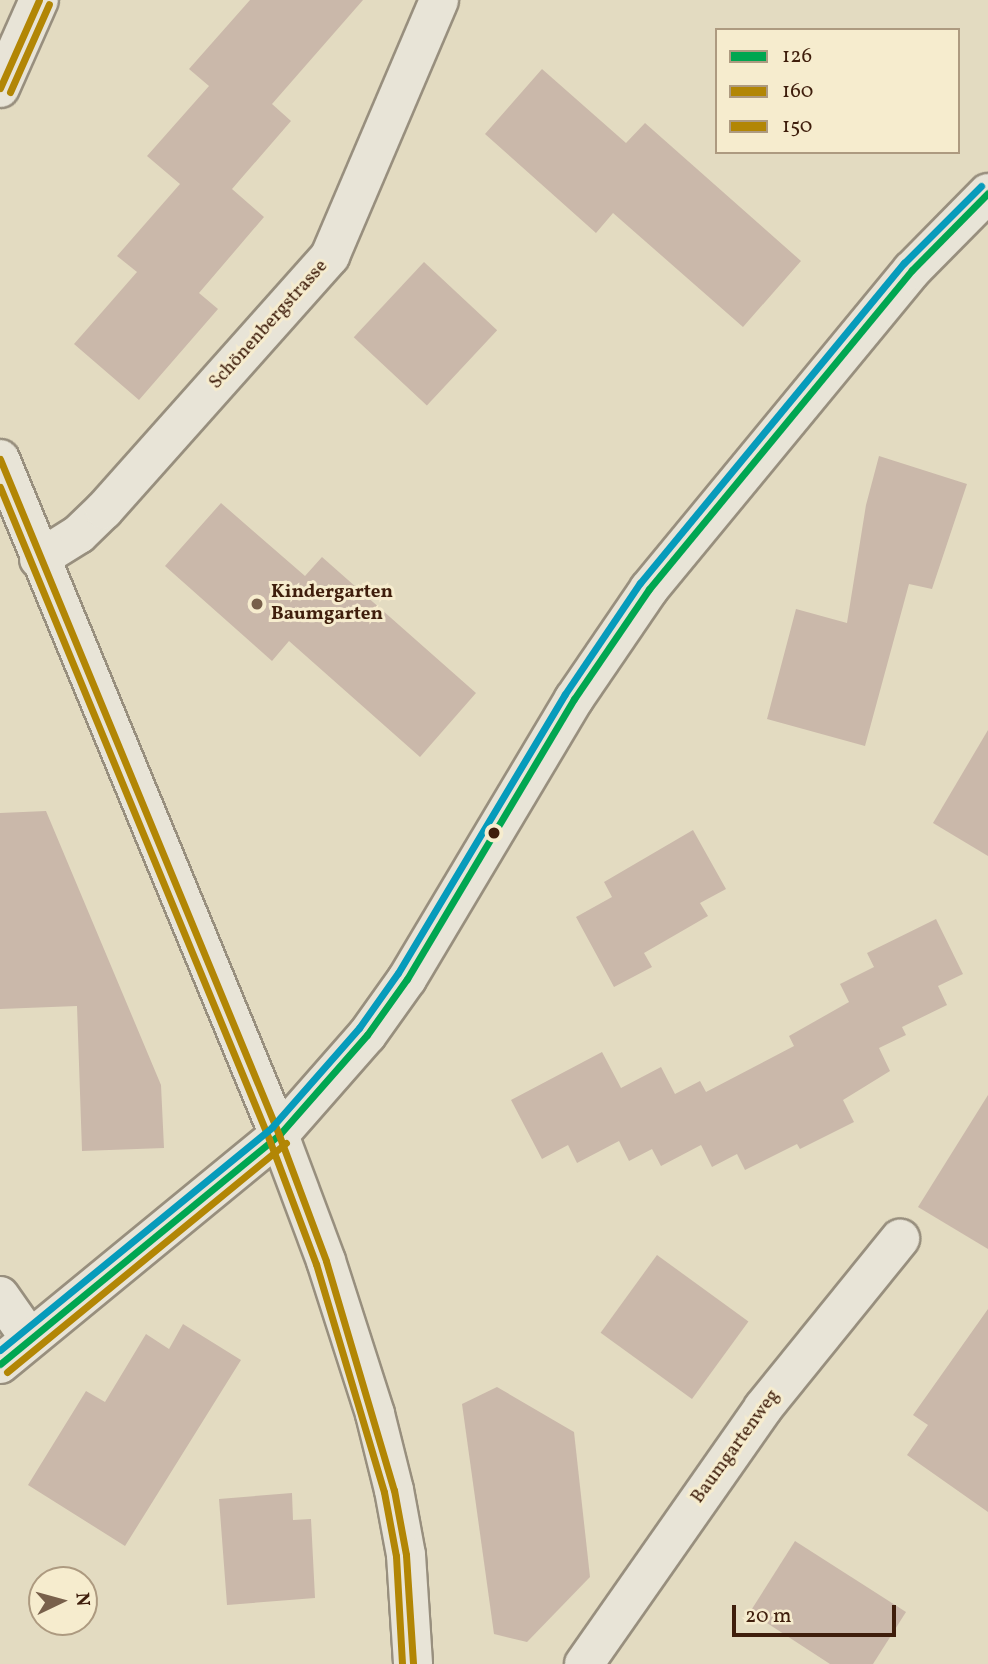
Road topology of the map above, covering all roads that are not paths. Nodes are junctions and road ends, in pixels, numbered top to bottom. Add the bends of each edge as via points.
1 (39, 0) edge
2 (439, 0) edge
3 (0, 88) edge
4 (988, 193) edge
5 (0, 459) edge
6 (39, 559) junction
7 (279, 1135) junction
8 (900, 1239) dead end
9 (0, 1296) edge
10 (30, 1339) junction
11 (0, 1364) edge
12 (413, 1664) edge
13 (584, 1664) edge

1 - 3 street
2 - 6 street, Schönenbergstrasse via 330,256 104,510
4 - 7 street via 912,270 649,589 574,699 407,979 367,1035
5 - 6 street
6 - 7 street
7 - 10 street
7 - 12 street via 375,1414 406,1555
8 - 13 street, Baumgartenweg via 763,1408
9 - 10 street
10 - 11 street

